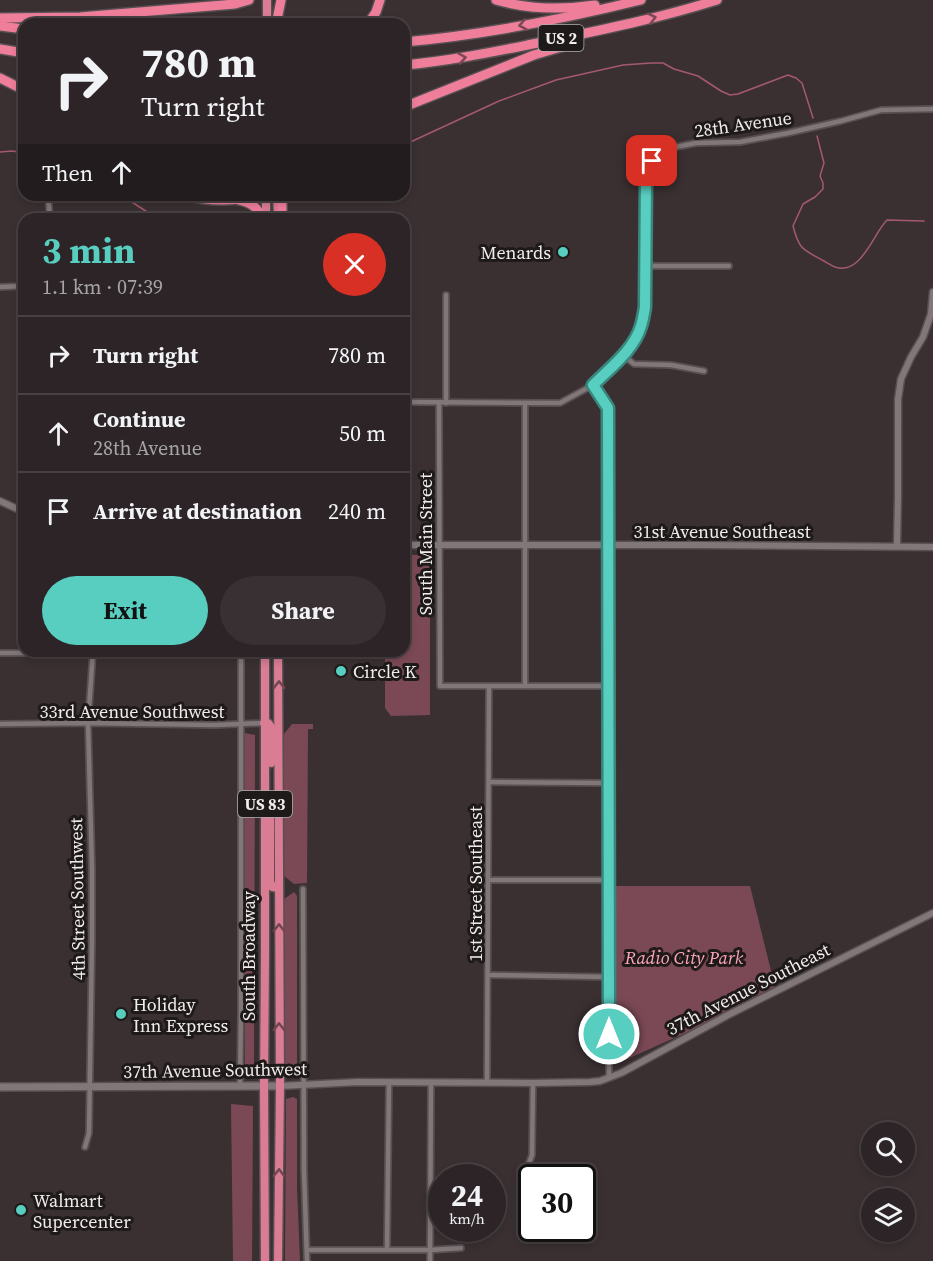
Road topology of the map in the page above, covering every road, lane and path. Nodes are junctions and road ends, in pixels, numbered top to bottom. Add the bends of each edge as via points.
1 (249, 0) edge
2 (267, 0) edge
3 (279, 0) edge
4 (380, 0) edge
5 (496, 0) edge
6 (636, 0) edge
7 (641, 0) edge
8 (717, 0) edge
9 (0, 18) edge
10 (267, 18) edge
11 (277, 18) edge
12 (372, 18) edge
13 (0, 26) edge
14 (18, 28) edge
15 (587, 33) junction
16 (410, 41) edge
17 (0, 49) edge
18 (18, 51) edge
19 (410, 64) edge
20 (0, 78) edge
21 (18, 87) edge
22 (410, 105) edge
23 (933, 109) edge
24 (242, 201) edge
25 (260, 213) edge
26 (645, 266) junction
27 (729, 266) dead end
28 (18, 286) edge
29 (0, 287) edge
30 (933, 292) edge
31 (446, 295) dead end
32 (623, 355) junction
33 (705, 371) dead end
34 (593, 385) junction
35 (410, 402) edge
36 (439, 403) junction
37 (446, 403) junction
38 (525, 403) junction
39 (0, 501) edge
40 (18, 509) edge
41 (410, 545) edge
42 (439, 546) junction
43 (525, 546) junction
44 (608, 546) junction
45 (897, 546) junction
46 (933, 547) edge
47 (0, 653) edge
48 (18, 653) edge
49 (93, 657) edge
50 (241, 657) edge
51 (265, 657) edge
52 (270, 657) edge
53 (278, 657) edge
54 (489, 686) junction
55 (525, 686) junction
56 (608, 686) junction
57 (279, 719) junction
58 (88, 723) junction
59 (264, 723) junction
60 (0, 724) edge
61 (241, 724) junction
62 (489, 782) junction
63 (608, 783) junction
64 (266, 784) junction
65 (279, 826) junction
66 (488, 880) junction
67 (609, 880) junction
68 (279, 888) junction
69 (303, 889) dead end
70 (933, 913) edge
71 (489, 975) junction
72 (609, 977) junction
73 (609, 1078) junction
74 (388, 1082) junction
75 (431, 1082) junction
76 (487, 1082) junction
77 (533, 1083) junction
78 (304, 1084) junction
79 (240, 1085) junction
80 (264, 1086) junction
81 (280, 1086) junction
82 (0, 1087) edge
83 (89, 1087) junction
84 (86, 1147) dead end
85 (529, 1164) edge
86 (461, 1248) dead end
87 (387, 1249) junction
88 (307, 1250) junction
89 (430, 1250) junction
90 (266, 1261) edge
91 (278, 1261) edge
92 (307, 1261) edge
93 (430, 1261) edge

1 - 9 highway via 80,16
2 - 10 highway
3 - 11 highway
4 - 12 highway
5 - 6 highway via 522,7 560,8
7 -> 16 highway, US 2 via 562,18
15 -> 8 highway, US 2
13 - 14 highway
19 -> 15 highway, US 2
15 - 22 highway via 561,47
17 - 18 highway
20 - 21 highway
23 - 26 street, 28th Avenue via 881,110 788,133 666,149 652,161 646,178
24 - 25 highway
26 - 27 street
26 - 32 street, 28th Avenue via 641,327
28 - 29 street
30 - 45 street via 931,314 902,379 898,399
31 - 37 street
32 - 33 street via 634,364
32 - 34 street, 28th Avenue
34 - 38 street, 28th Avenue via 560,403
34 - 44 street via 608,408
35 - 36 street, 28th Avenue
36 - 37 street, 28th Avenue
36 - 42 street, South Main Street
37 - 38 street, 28th Avenue
38 - 43 street
39 - 40 street
41 - 42 street, 31st Avenue Southeast
42 - 43 street, 31st Avenue Southeast
42 - 54 street, South Main Street via 440,686
43 - 44 street, 31st Avenue Southeast
43 - 55 street
44 - 45 street, 31st Avenue Southeast
44 - 56 street
45 - 46 street, 31st Avenue Southeast
47 - 48 street
49 - 58 street, 4th Street Southwest
50 - 61 street
51 - 59 highway, South Broadway / US 83
52 - 57 highway via 270,713
57 -> 53 highway, South Broadway / US 83
54 - 55 street
54 - 62 street, 1st Street Southeast
55 - 56 street
56 - 63 street
57 - 65 highway, South Broadway / US 83
58 - 60 street, 33rd Avenue Southwest
58 - 61 street, 33rd Avenue Southwest
58 - 83 street, 4th Street Southwest via 92,868
59 - 61 street, 33rd Avenue Southwest
59 - 64 highway, South Broadway / US 83
59 - 65 highway via 271,728 271,781
61 - 79 street
62 - 63 street
62 - 66 street, 1st Street Southeast
63 - 67 street
64 - 68 highway via 271,821 270,880 272,887
64 - 80 highway, South Broadway / US 83
65 - 68 highway, South Broadway / US 83
66 - 67 street
66 - 71 street, 1st Street Southeast
67 - 72 street
81 -> 68 highway, South Broadway / US 83
69 - 78 street
70 - 73 street, 37th Avenue Southeast
71 - 72 street
71 - 76 street, 1st Street Southeast
72 - 73 street
73 - 77 street, 37th Avenue Southeast
74 - 75 street, 37th Avenue Southwest
74 - 78 street, 37th Avenue Southwest
74 - 87 street
75 - 76 street, 37th Avenue Southeast
75 - 89 street
76 - 77 street, 37th Avenue Southeast
77 - 85 street
78 - 81 street, 37th Avenue Southwest
78 - 88 street
79 - 80 main road, 37th Avenue Southwest
79 - 83 main road, 37th Avenue Southwest
80 - 81 main road, 37th Avenue Southwest
80 - 90 highway, South Broadway / US 83
91 -> 81 highway, South Broadway / US 83
82 - 83 main road, 37th Avenue Southwest
83 - 84 street, 4th Street Southwest
86 - 89 street
87 - 88 street
87 - 89 street
88 - 92 street
89 - 93 street

